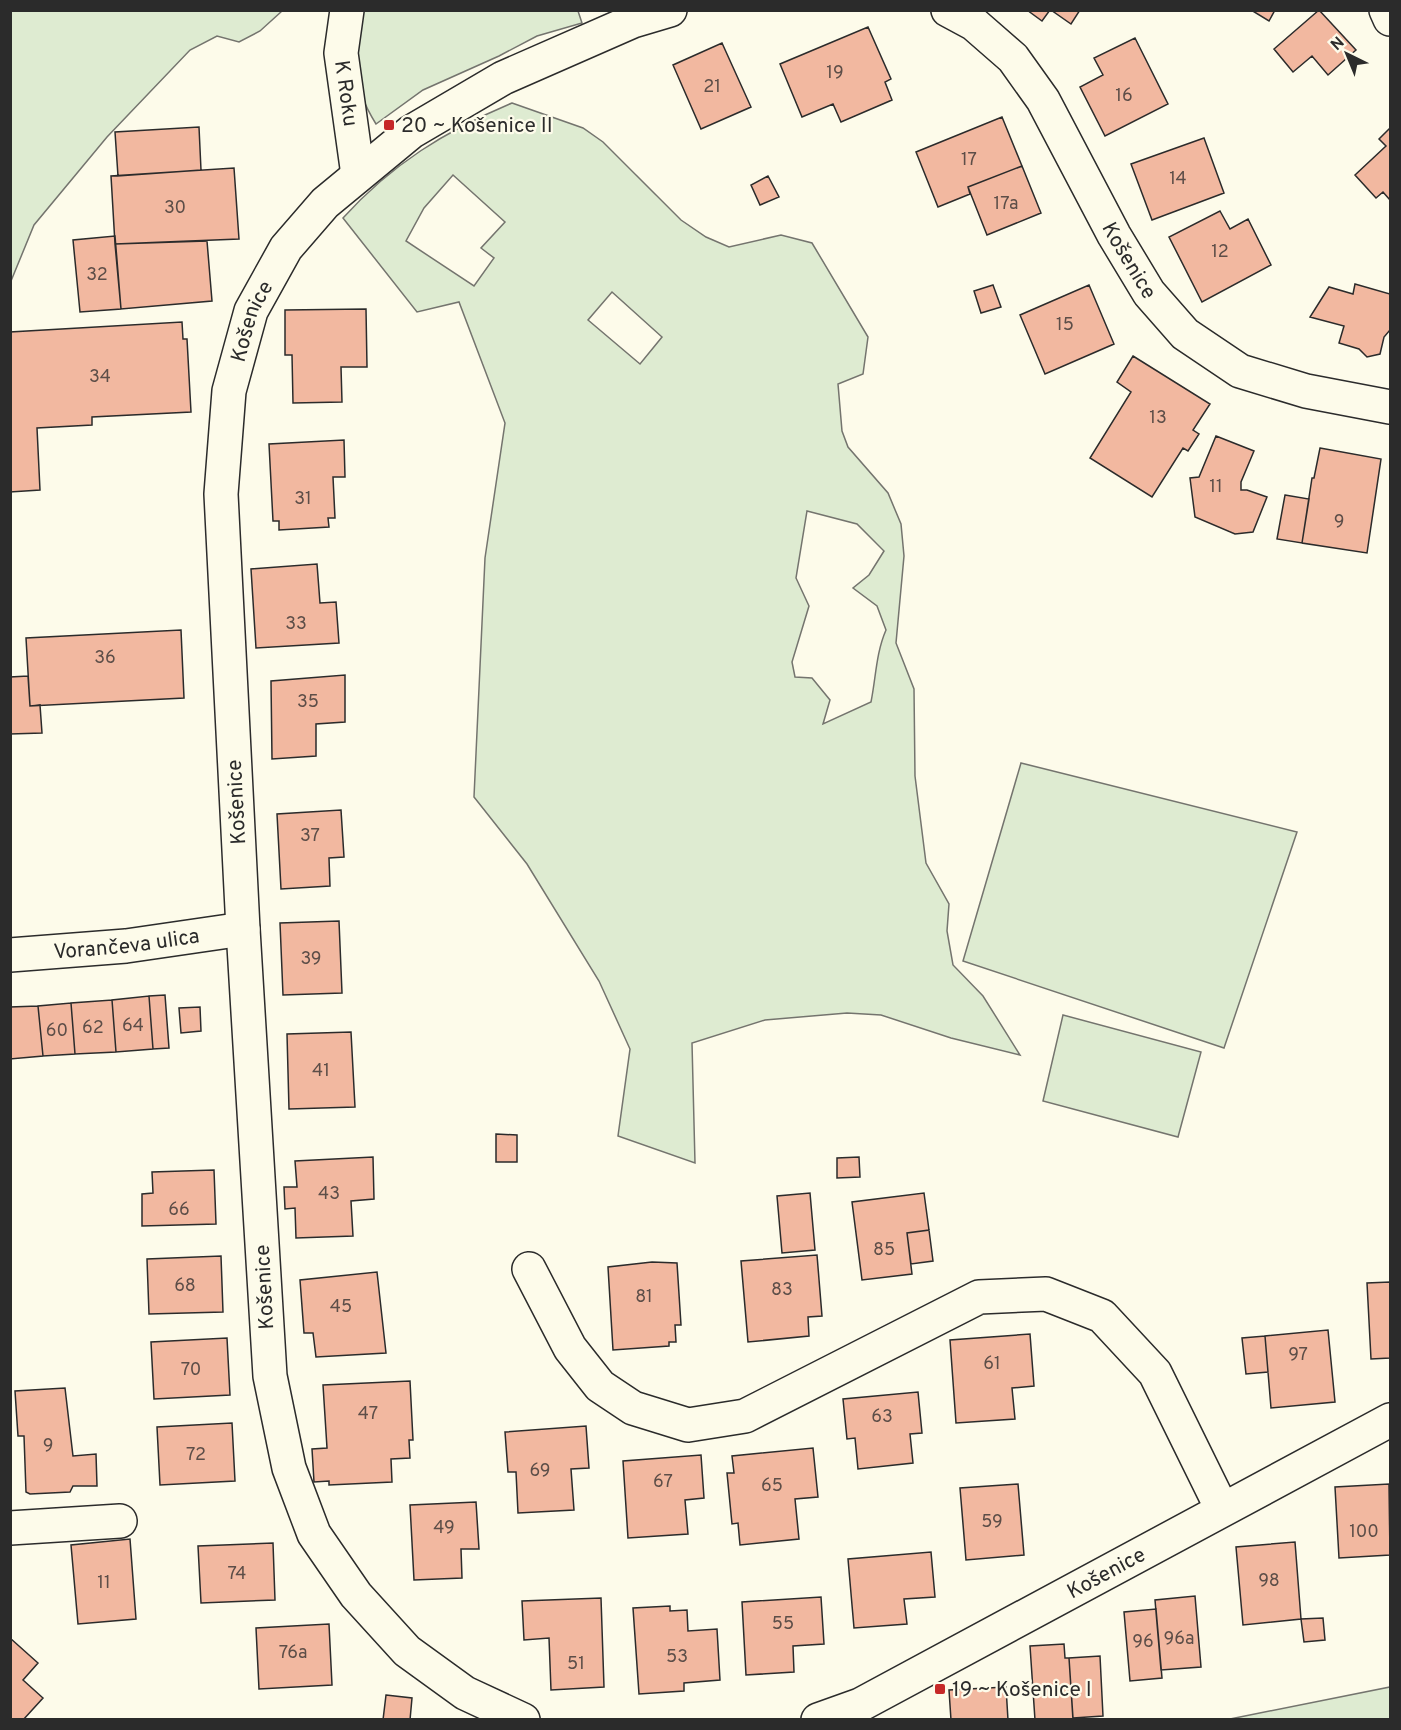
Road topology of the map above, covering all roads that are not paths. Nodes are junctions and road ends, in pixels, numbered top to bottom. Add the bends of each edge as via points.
1 (347, 10) edge
2 (670, 10) edge
3 (948, 10) edge
4 (1386, 10) edge
5 (1390, 19) edge
6 (358, 175) junction
7 (1390, 407) edge
8 (243, 929) junction
9 (10, 955) edge
10 (529, 1269) dead end
11 (1390, 1420) edge
12 (1222, 1509) junction
13 (120, 1521) dead end
14 (10, 1528) edge
15 (524, 1719) edge
16 (818, 1719) edge

1 - 6 street, K Roku via 341,53
2 - 6 street, Košenice via 633,21 503,78 411,132
3 - 7 street, Košenice via 974,24 1013,58 1043,100 1149,293 1185,334 1240,371 1306,391
4 - 5 street
6 - 8 street, Košenice via 325,202 286,248 251,311 229,391 221,494
8 - 9 street, Vorančeva ulica via 126,946
8 - 15 street, Košenice via 270,1376 289,1468 314,1534 370,1611 408,1651 465,1693
10 - 12 street via 570,1348 600,1386 633,1408 688,1425 745,1416 979,1297 1046,1294 1102,1316 1155,1373
11 - 12 street, Košenice
12 - 16 street, Košenice via 860,1705
13 - 14 street

